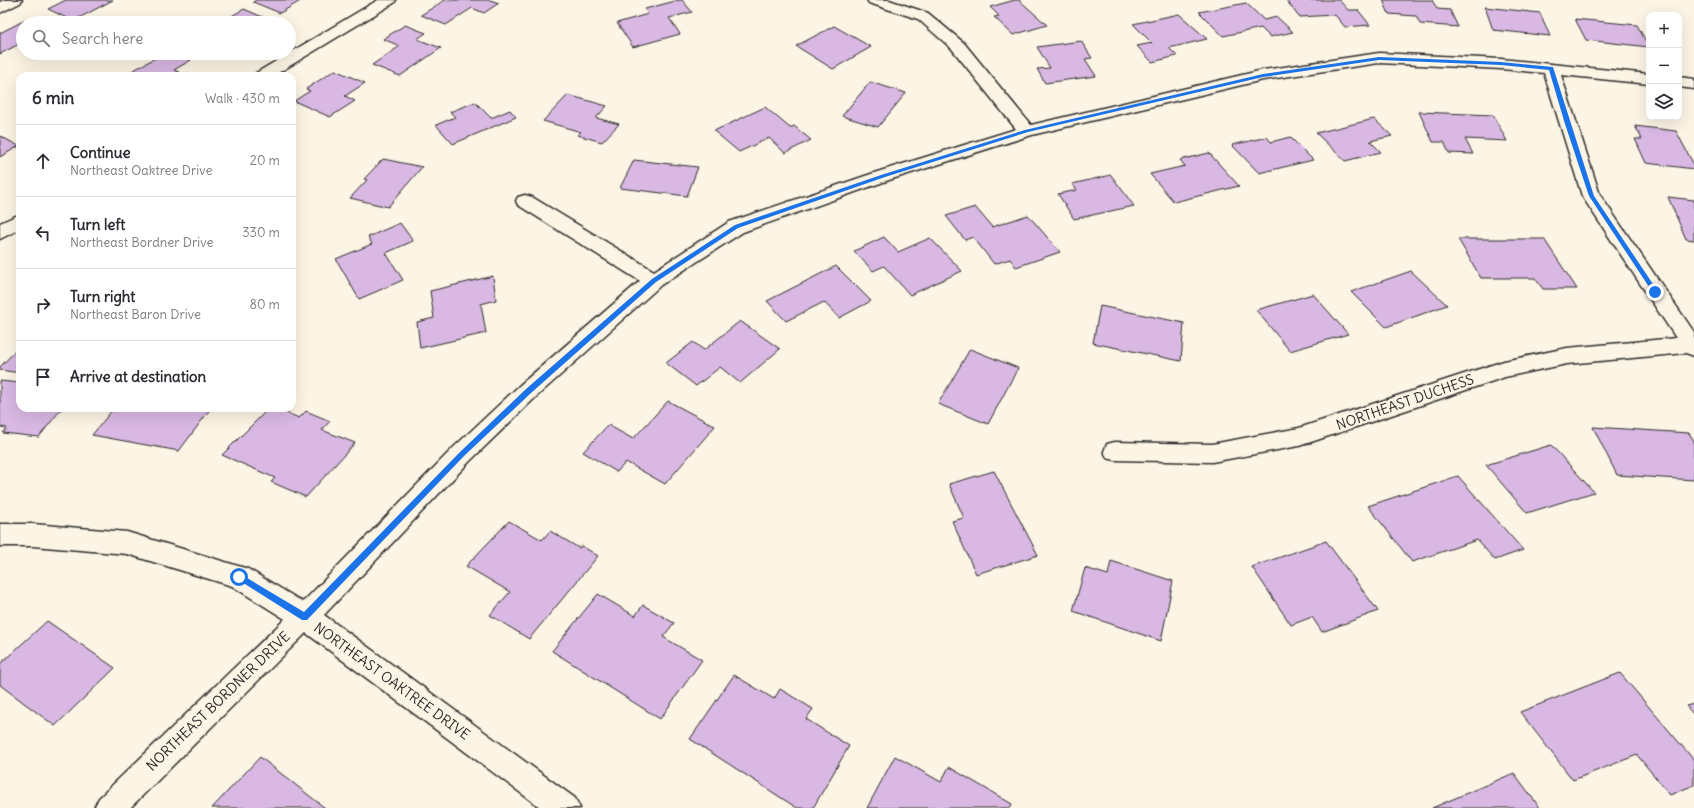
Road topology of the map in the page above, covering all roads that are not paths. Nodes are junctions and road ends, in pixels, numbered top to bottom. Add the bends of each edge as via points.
1 (15, 0) edge
2 (389, 0) edge
3 (874, 0) edge
4 (0, 8) edge
5 (296, 56) edge
6 (289, 60) edge
7 (1551, 68) junction
8 (269, 72) edge
9 (1646, 79) edge
10 (1682, 82) edge
11 (1694, 84) edge
12 (1027, 131) junction
13 (525, 201) dead end
14 (16, 222) edge
15 (0, 232) edge
16 (654, 280) junction
17 (1693, 346) edge
18 (1115, 451) dead end
19 (0, 535) edge
20 (304, 617) junction
21 (109, 808) edge
22 (565, 808) edge

1 - 4 street
2 - 5 street
3 - 12 street via 923,16 953,41
6 - 8 street
7 - 9 street, NORTHEAST BORDNER DRIVE
7 - 12 street, NORTHEAST BORDNER DRIVE via 1379,58 1263,75
7 - 17 street via 1591,196
10 - 11 street
12 - 16 street, NORTHEAST BORDNER DRIVE via 883,176 736,227
13 - 16 street
14 - 15 street
16 - 20 street, NORTHEAST BORDNER DRIVE via 528,391 462,454
17 - 18 street, NORTHEAST DUCHESS via 1567,356 1504,369 1299,437 1212,453
19 - 20 street, NORTHEAST OAKTREE DRIVE via 127,543 239,577
20 - 21 street, NORTHEAST BORDNER DRIVE
20 - 22 street, NORTHEAST OAKTREE DRIVE

